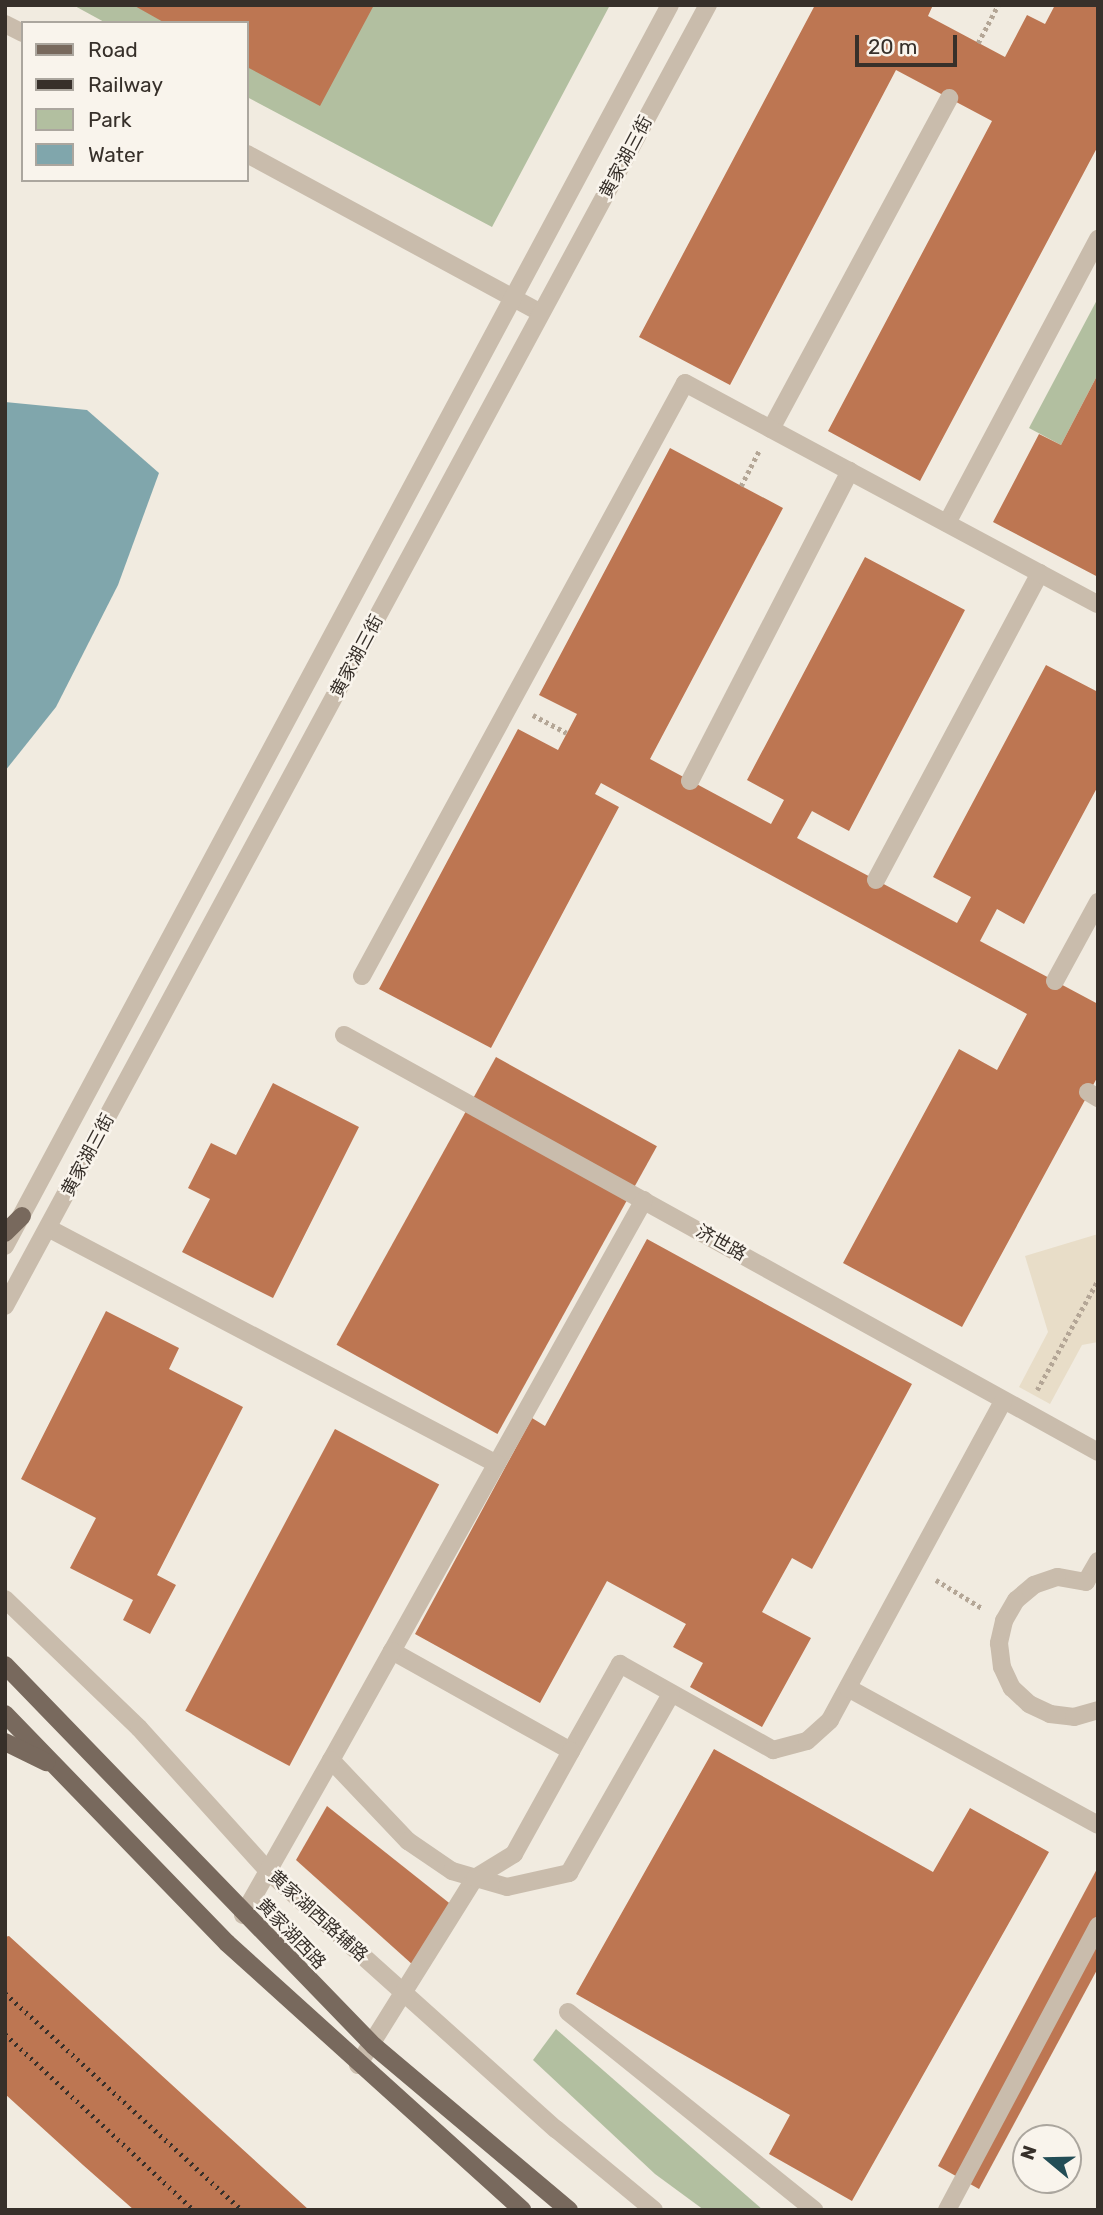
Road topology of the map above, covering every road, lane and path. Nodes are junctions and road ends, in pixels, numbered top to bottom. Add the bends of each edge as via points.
1 (670, 5) edge
2 (708, 5) edge
3 (998, 5) edge
4 (5, 24) edge
5 (21, 32) edge
6 (978, 43) dead end
7 (949, 98) dead end
8 (248, 155) edge
9 (1098, 239) edge
10 (514, 299) junction
11 (541, 313) junction
12 (771, 429) junction
13 (850, 471) junction
14 (741, 486) dead end
15 (947, 523) junction
16 (1040, 573) junction
17 (1098, 604) edge
18 (510, 703) junction
19 (567, 733) dead end
20 (690, 781) dead end
21 (876, 880) dead end
22 (1098, 902) edge
23 (362, 976) dead end
24 (1055, 981) dead end
25 (344, 1035) dead end
26 (644, 1200) junction
27 (22, 1216) junction
28 (48, 1228) junction
29 (5, 1233) edge
30 (5, 1246) edge
31 (1098, 1280) edge
32 (5, 1306) edge
33 (1003, 1401) junction
34 (1025, 1412) junction
35 (1098, 1452) edge
36 (497, 1464) junction
37 (1098, 1562) edge
38 (914, 1568) junction
39 (5, 1599) edge
40 (1004, 1621) junction
41 (393, 1651) junction
42 (5, 1665) edge
43 (848, 1688) junction
44 (671, 1693) junction
45 (1098, 1710) edge
46 (5, 1714) edge
47 (5, 1742) edge
48 (571, 1751) junction
49 (331, 1760) junction
50 (61, 1770) junction
51 (1098, 1825) edge
52 (268, 1871) junction
53 (475, 1878) junction
54 (243, 1915) junction
55 (1098, 1926) edge
56 (404, 1995) junction
57 (568, 2012) dead end
58 (374, 2046) junction
59 (358, 2066) junction
60 (522, 2210) edge
61 (569, 2210) edge
62 (654, 2210) edge
63 (814, 2210) edge
64 (947, 2210) edge

1 - 10 street, 黄家湖三街
2 - 11 street, 黄家湖三街
3 - 6 path
4 - 5 street
7 - 12 street
8 - 10 street
9 - 15 street
10 - 11 street
10 - 27 street, 黄家湖三街
11 - 28 street, 黄家湖三街
12 - 13 street
12 - 14 path
12 - 18 street via 685,383
13 - 15 street
13 - 20 street
15 - 16 street
16 - 17 street
16 - 21 street
18 - 19 path
18 - 23 street
22 - 24 street
25 - 26 street, 济世路
26 - 33 street, 济世路
26 - 36 street
27 - 29 main road
27 - 30 street, 黄家湖三街
28 - 32 street, 黄家湖三街
28 - 36 street
31 - 34 path
33 - 34 street, 济世路
33 - 38 street
34 - 35 street, 济世路
36 - 41 street
37 - 40 street via 1086,1582 1057,1577 1034,1585 1016,1600
38 - 40 path
38 - 43 street
39 - 52 street, 黄家湖西路辅路 via 139,1728
40 - 45 street via 999,1643 1002,1667 1012,1688 1029,1704 1050,1714 1074,1717
41 - 48 street
41 - 49 street
42 - 54 main road, 黄家湖西路
43 - 44 street via 830,1720 807,1741 773,1750
43 - 51 street
44 - 48 street via 620,1664
44 - 53 street via 569,1874 507,1886
46 - 50 main road
47 - 50 main road
48 - 53 street via 514,1854
49 - 52 street
49 - 53 street via 408,1841 452,1871
50 - 59 main road via 227,1943
52 - 54 street
52 - 56 street, 黄家湖西路辅路
53 - 56 street
54 - 58 main road, 黄家湖西路
55 - 64 street
56 - 58 street
56 - 62 street, 黄家湖西路辅路
57 - 63 street
58 - 59 street
58 - 61 main road, 黄家湖西路
59 - 60 main road

